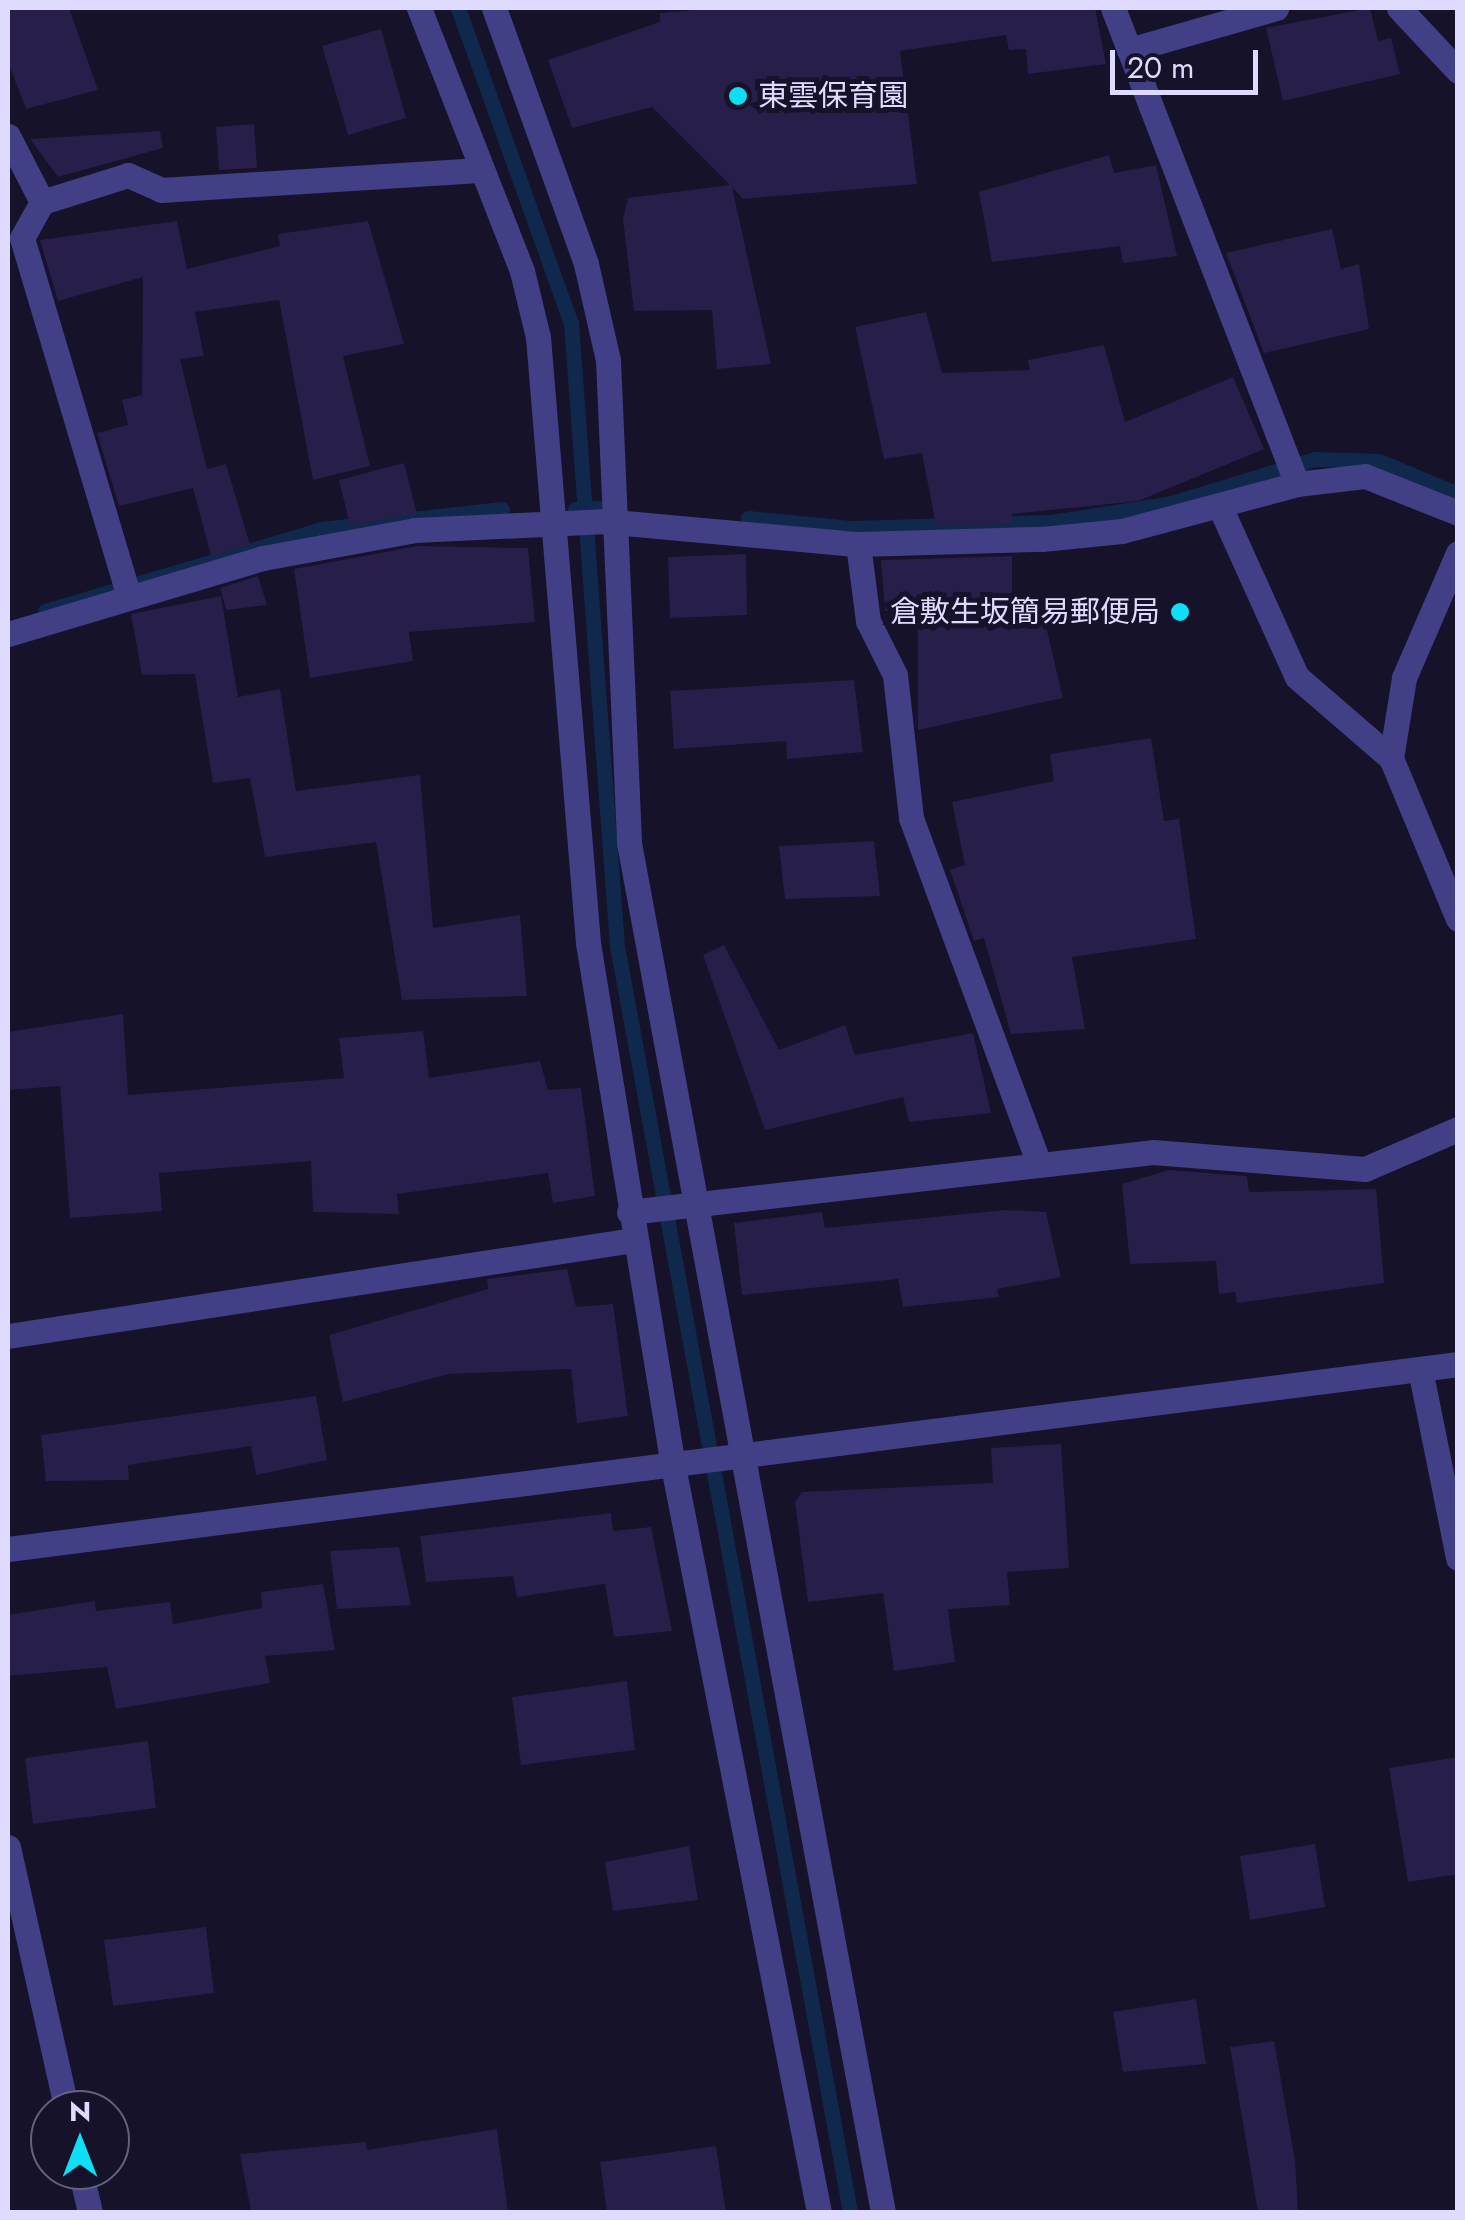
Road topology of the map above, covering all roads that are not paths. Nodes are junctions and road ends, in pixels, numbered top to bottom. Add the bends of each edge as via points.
1 (419, 8) edge
2 (494, 8) edge
3 (1113, 8) edge
4 (1276, 8) edge
5 (1398, 8) edge
6 (1129, 50) junction
7 (1458, 71) edge
8 (8, 136) edge
9 (479, 170) junction
10 (42, 202) junction
11 (1291, 471) junction
12 (1220, 510) junction
13 (1458, 514) edge
14 (566, 521) junction
15 (610, 522) junction
16 (858, 544) junction
17 (1458, 552) edge
18 (125, 586) junction
19 (8, 634) edge
20 (1391, 758) junction
21 (1458, 919) edge
22 (1458, 1129) edge
23 (1038, 1162) junction
24 (663, 1208) junction
25 (634, 1240) junction
26 (8, 1336) edge
27 (1458, 1364) edge
28 (1420, 1369) junction
29 (730, 1458) junction
30 (684, 1465) junction
31 (8, 1548) edge
32 (1458, 1558) edge
33 (8, 1847) edge
34 (63, 2090) edge
35 (820, 2212) edge
36 (883, 2212) edge

1 - 9 street
2 - 15 street via 586,264 608,360
3 - 6 street
4 - 6 street
5 - 7 street
6 - 11 street
8 - 10 street
9 - 10 street via 160,190 128,175
9 - 14 street via 522,271
10 - 18 street via 22,238
11 - 12 street
11 - 13 street via 1364,476
12 - 16 street via 1122,531
12 - 20 street via 1296,677
14 - 15 street
14 - 18 street via 415,530
14 - 24 street via 588,943
15 - 16 street
15 - 24 street via 629,843
16 - 23 street via 868,621 895,676 910,818
17 - 20 street via 1404,678
18 - 19 street
20 - 21 street
22 - 23 street via 1365,1168 1153,1152
23 - 24 street
24 - 25 street
24 - 29 street
25 - 26 street
25 - 30 street
27 - 28 street
28 - 29 street
28 - 32 street
29 - 30 street
29 - 36 street
30 - 31 street
30 - 35 street
33 - 34 street

